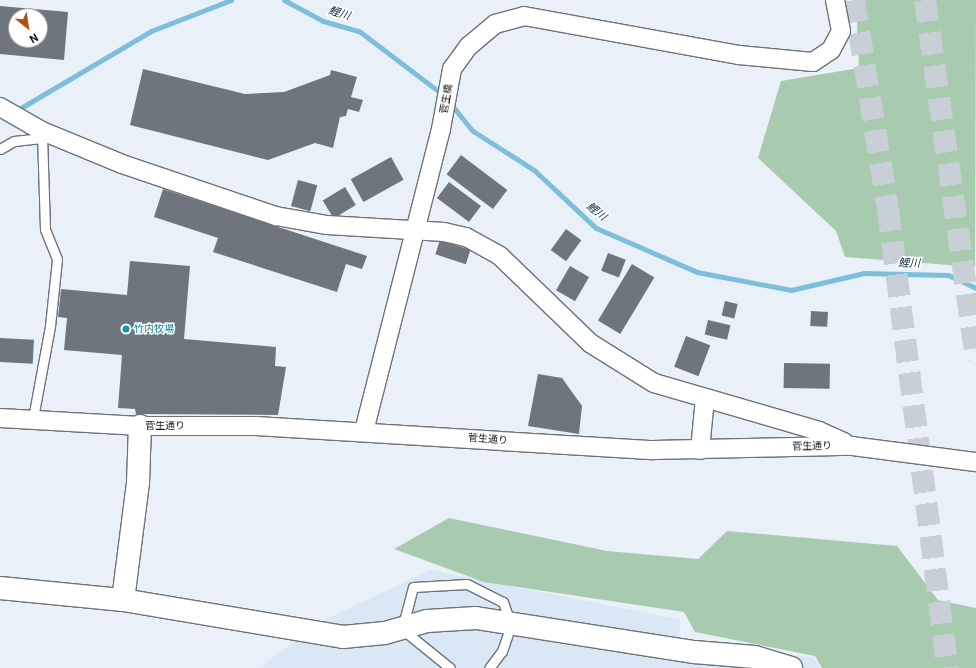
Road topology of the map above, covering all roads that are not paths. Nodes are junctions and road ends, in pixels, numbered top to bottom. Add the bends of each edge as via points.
1 (836, 0) edge
2 (0, 107) edge
3 (40, 132) junction
4 (0, 150) edge
5 (414, 229) junction
6 (705, 398) junction
7 (0, 418) edge
8 (33, 418) junction
9 (140, 426) junction
10 (364, 431) junction
11 (852, 446) junction
12 (700, 450) junction
13 (976, 462) edge
14 (0, 588) edge
15 (123, 600) junction
16 (511, 625) junction
17 (402, 628) junction
18 (450, 668) edge
19 (489, 668) edge
20 (791, 668) edge

1 - 5 street, 菅生橋 via 841,31 831,50 813,62 739,55 524,16 495,24 469,46 452,69 441,129
2 - 3 street
3 - 4 lane via 14,141
3 - 5 street via 122,164 276,216 327,225
3 - 8 lane via 45,229 57,259 50,326
5 - 6 street via 466,237 500,256 590,342 654,383
5 - 10 street, 菅生橋
6 - 11 street via 819,431
6 - 12 street
7 - 8 street, 菅生通り
8 - 9 street, 菅生通り
9 - 10 street, 菅生通り via 256,426
9 - 15 street via 138,483
10 - 12 street, 菅生通り via 653,450
11 - 12 street, 菅生通り
11 - 13 street, 菅生通り
14 - 15 street
15 - 17 street via 310,634 368,636
16 - 17 street via 476,618 446,618
16 - 17 lane via 503,602 467,584 413,587
16 - 19 lane via 502,651
16 - 20 street via 694,652 755,657
17 - 18 lane

